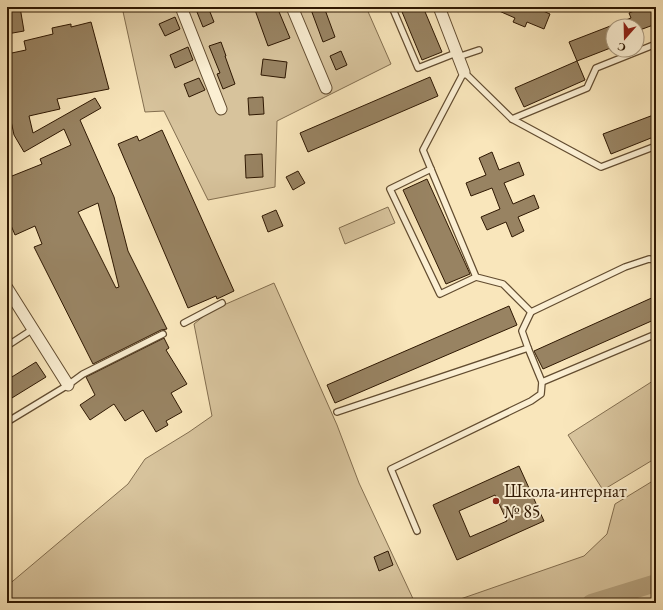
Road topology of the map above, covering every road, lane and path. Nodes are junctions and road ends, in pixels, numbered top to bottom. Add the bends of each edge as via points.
1 (181, 7) edge
2 (292, 7) edge
3 (392, 7) edge
4 (438, 7) edge
5 (656, 44) edge
6 (479, 50) dead end
7 (457, 55) junction
8 (464, 72) junction
9 (326, 88) dead end
10 (221, 109) dead end
11 (512, 119) junction
12 (656, 146) edge
13 (431, 169) junction
14 (656, 260) edge
15 (476, 277) junction
16 (7, 288) edge
17 (222, 303) dead end
18 (531, 312) junction
19 (184, 323) dead end
20 (34, 329) junction
21 (163, 334) dead end
22 (656, 334) edge
23 (7, 346) edge
24 (528, 348) junction
25 (542, 382) junction
26 (68, 385) junction
27 (337, 412) dead end
28 (7, 422) edge
29 (417, 531) dead end

1 - 10 street
2 - 9 street
3 - 7 lane via 418,68
4 - 7 street
5 - 11 lane via 596,68 587,88
6 - 7 lane
7 - 8 street
8 - 11 lane
8 - 13 lane via 423,150
11 - 12 lane via 601,167
13 - 15 lane
13 - 15 lane via 390,189 440,294
14 - 18 lane via 649,258 626,267
15 - 18 lane via 503,284
16 - 20 street
17 - 19 lane
18 - 24 lane via 522,331
20 - 23 lane
20 - 26 street
21 - 26 lane via 83,374
22 - 25 lane
24 - 25 lane
24 - 27 lane
25 - 29 lane via 541,394 531,401 391,469
26 - 28 lane

